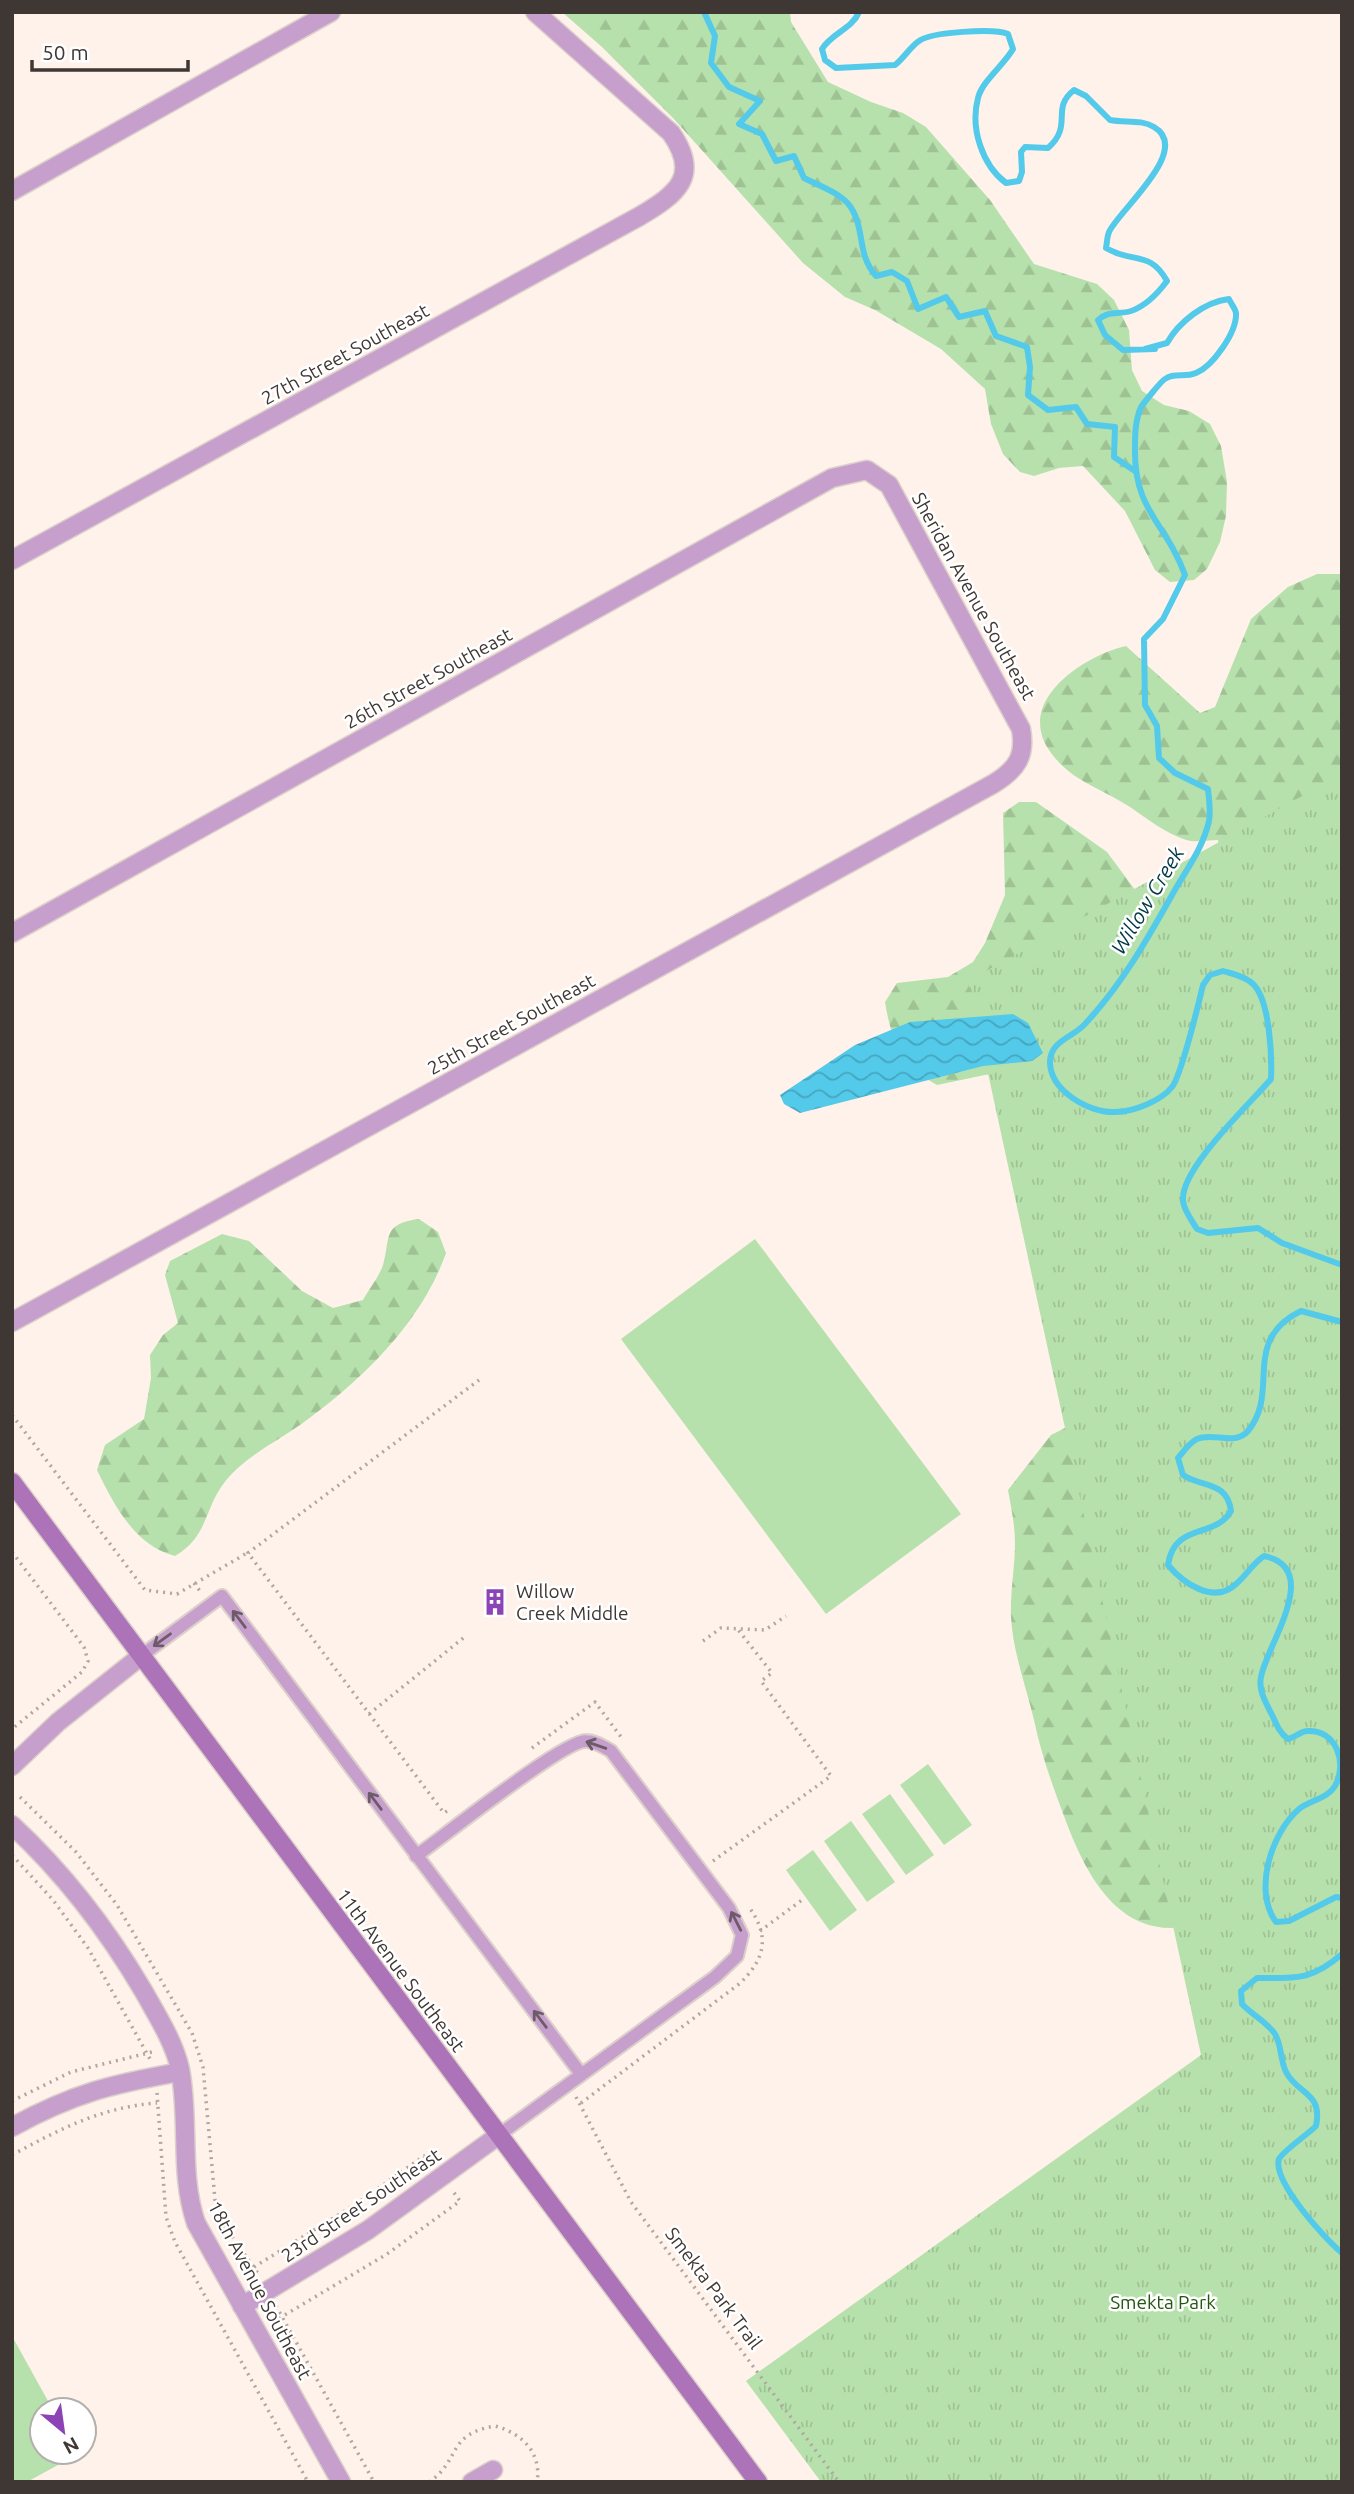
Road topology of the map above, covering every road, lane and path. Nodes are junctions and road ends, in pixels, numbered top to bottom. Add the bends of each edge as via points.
1 (331, 12) edge
2 (536, 12) edge
3 (12, 191) edge
4 (867, 470) joint
5 (12, 560) edge
6 (1022, 754) joint
7 (12, 933) edge
8 (12, 1322) edge
9 (479, 1380) dead end
10 (12, 1415) edge
11 (12, 1482) edge
12 (12, 1552) edge
13 (248, 1553) junction
14 (786, 1616) dead end
15 (736, 1627) junction
16 (467, 1635) dead end
17 (703, 1641) dead end
18 (141, 1656) junction
19 (594, 1702) dead end
20 (369, 1714) junction
21 (12, 1729) edge
22 (530, 1750) dead end
23 (12, 1766) edge
24 (455, 1805) dead end
25 (12, 1825) edge
26 (12, 1855) edge
27 (416, 1856) junction
28 (713, 1861) dead end
29 (802, 1900) dead end
30 (192, 2033) dead end
31 (180, 2072) junction
32 (581, 2074) junction
33 (12, 2101) edge
34 (157, 2103) dead end
35 (12, 2127) edge
36 (499, 2135) junction
37 (12, 2155) edge
38 (442, 2178) junction
39 (242, 2306) junction
40 (232, 2344) dead end
41 (493, 2470) dead end
42 (308, 2482) edge
43 (341, 2482) edge
44 (374, 2482) edge
45 (429, 2482) edge
46 (472, 2482) edge
47 (537, 2482) edge
48 (758, 2482) edge
49 (839, 2482) edge

1 - 3 street
2 - 5 street, 27th Street Southeast via 671,133 685,158 681,184 671,196
4 - 6 street, Sheridan Avenue Southeast via 880,477 897,498 1010,705 1021,730
4 - 7 street, 26th Street Southeast via 832,478
6 - 8 street, 25th Street Southeast via 1017,765 993,784
9 - 13 path
10 - 13 path via 145,1590 177,1594
11 - 18 main road, 11th Avenue Southeast
12 - 21 path via 83,1647 88,1661 82,1672
13 - 20 path
14 - 15 path via 765,1630
15 - 17 path via 722,1628
15 - 28 path via 772,1673 761,1681 831,1776
16 - 20 path
18 - 23 street via 58,1722
27 -> 18 lane via 222,1596
18 - 36 main road, 11th Avenue Southeast
19 - 22 path
20 - 24 path via 444,1813
25 - 31 street, 18th Avenue Southeast via 69,1882 108,1935 170,2040
26 - 33 path via 88,1948 148,2054 71,2071
32 -> 27 lane
32 -> 27 lane via 715,1977 737,1956 742,1935 738,1922 611,1751 585,1741 561,1751
29 - 49 path, Smekta Park Trail via 760,1931 758,1965 739,1984 581,2103 631,2202
30 - 38 path via 203,2067 215,2200 222,2222 254,2267 347,2211 424,2156
31 - 35 street via 73,2096
31 - 39 street, 18th Avenue Southeast via 190,2204
32 - 36 lane
34 - 37 path via 89,2116
36 - 38 street, 23rd Street Southeast
36 - 48 main road, 11th Avenue Southeast
38 - 39 street, 23rd Street Southeast via 368,2230
38 - 44 path via 460,2201 377,2260 282,2317
39 - 43 street, 18th Avenue Southeast
40 - 42 path
41 - 46 street
45 - 47 path via 440,2475 468,2434 495,2426 523,2438 538,2465

